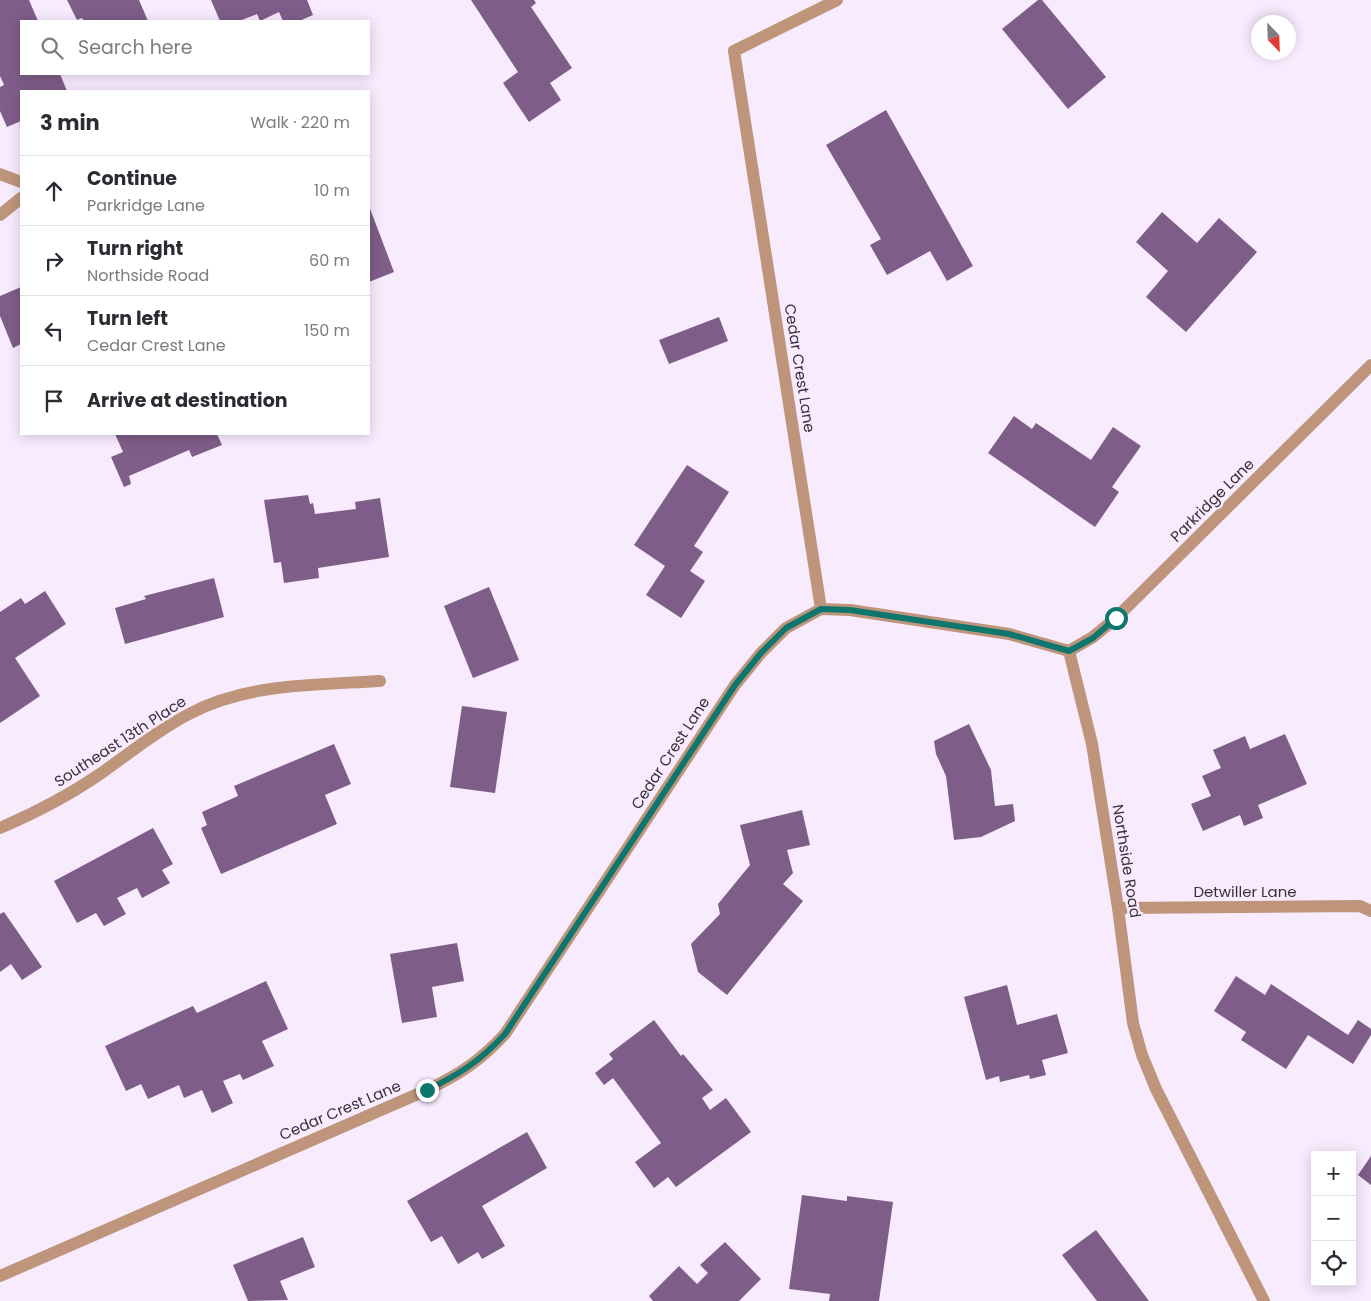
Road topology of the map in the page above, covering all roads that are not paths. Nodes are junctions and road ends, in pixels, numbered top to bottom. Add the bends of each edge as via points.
1 (837, 0) edge
2 (0, 174) edge
3 (20, 182) edge
4 (20, 199) edge
5 (0, 215) edge
6 (1371, 365) edge
7 (821, 609) junction
8 (1069, 651) junction
9 (380, 681) dead end
10 (0, 828) edge
11 (1118, 908) junction
12 (1371, 911) edge
13 (0, 1276) edge
14 (1264, 1301) edge

1 - 7 street, Cedar Crest Lane via 734,51
2 - 3 street
4 - 5 street
6 - 8 street, Parkridge Lane via 1116,618 1093,638
7 - 8 street via 850,610 1009,634
7 - 13 street, Cedar Crest Lane via 786,628 735,685 505,1034 471,1067 427,1090
8 - 11 street, Northside Road via 1092,744
9 - 10 street, Southeast 13th Place via 273,688 230,698 192,712 64,798
11 - 12 street, Detwiller Lane via 1360,906
11 - 14 street, Northside Road via 1133,1022 1142,1055 1156,1089

